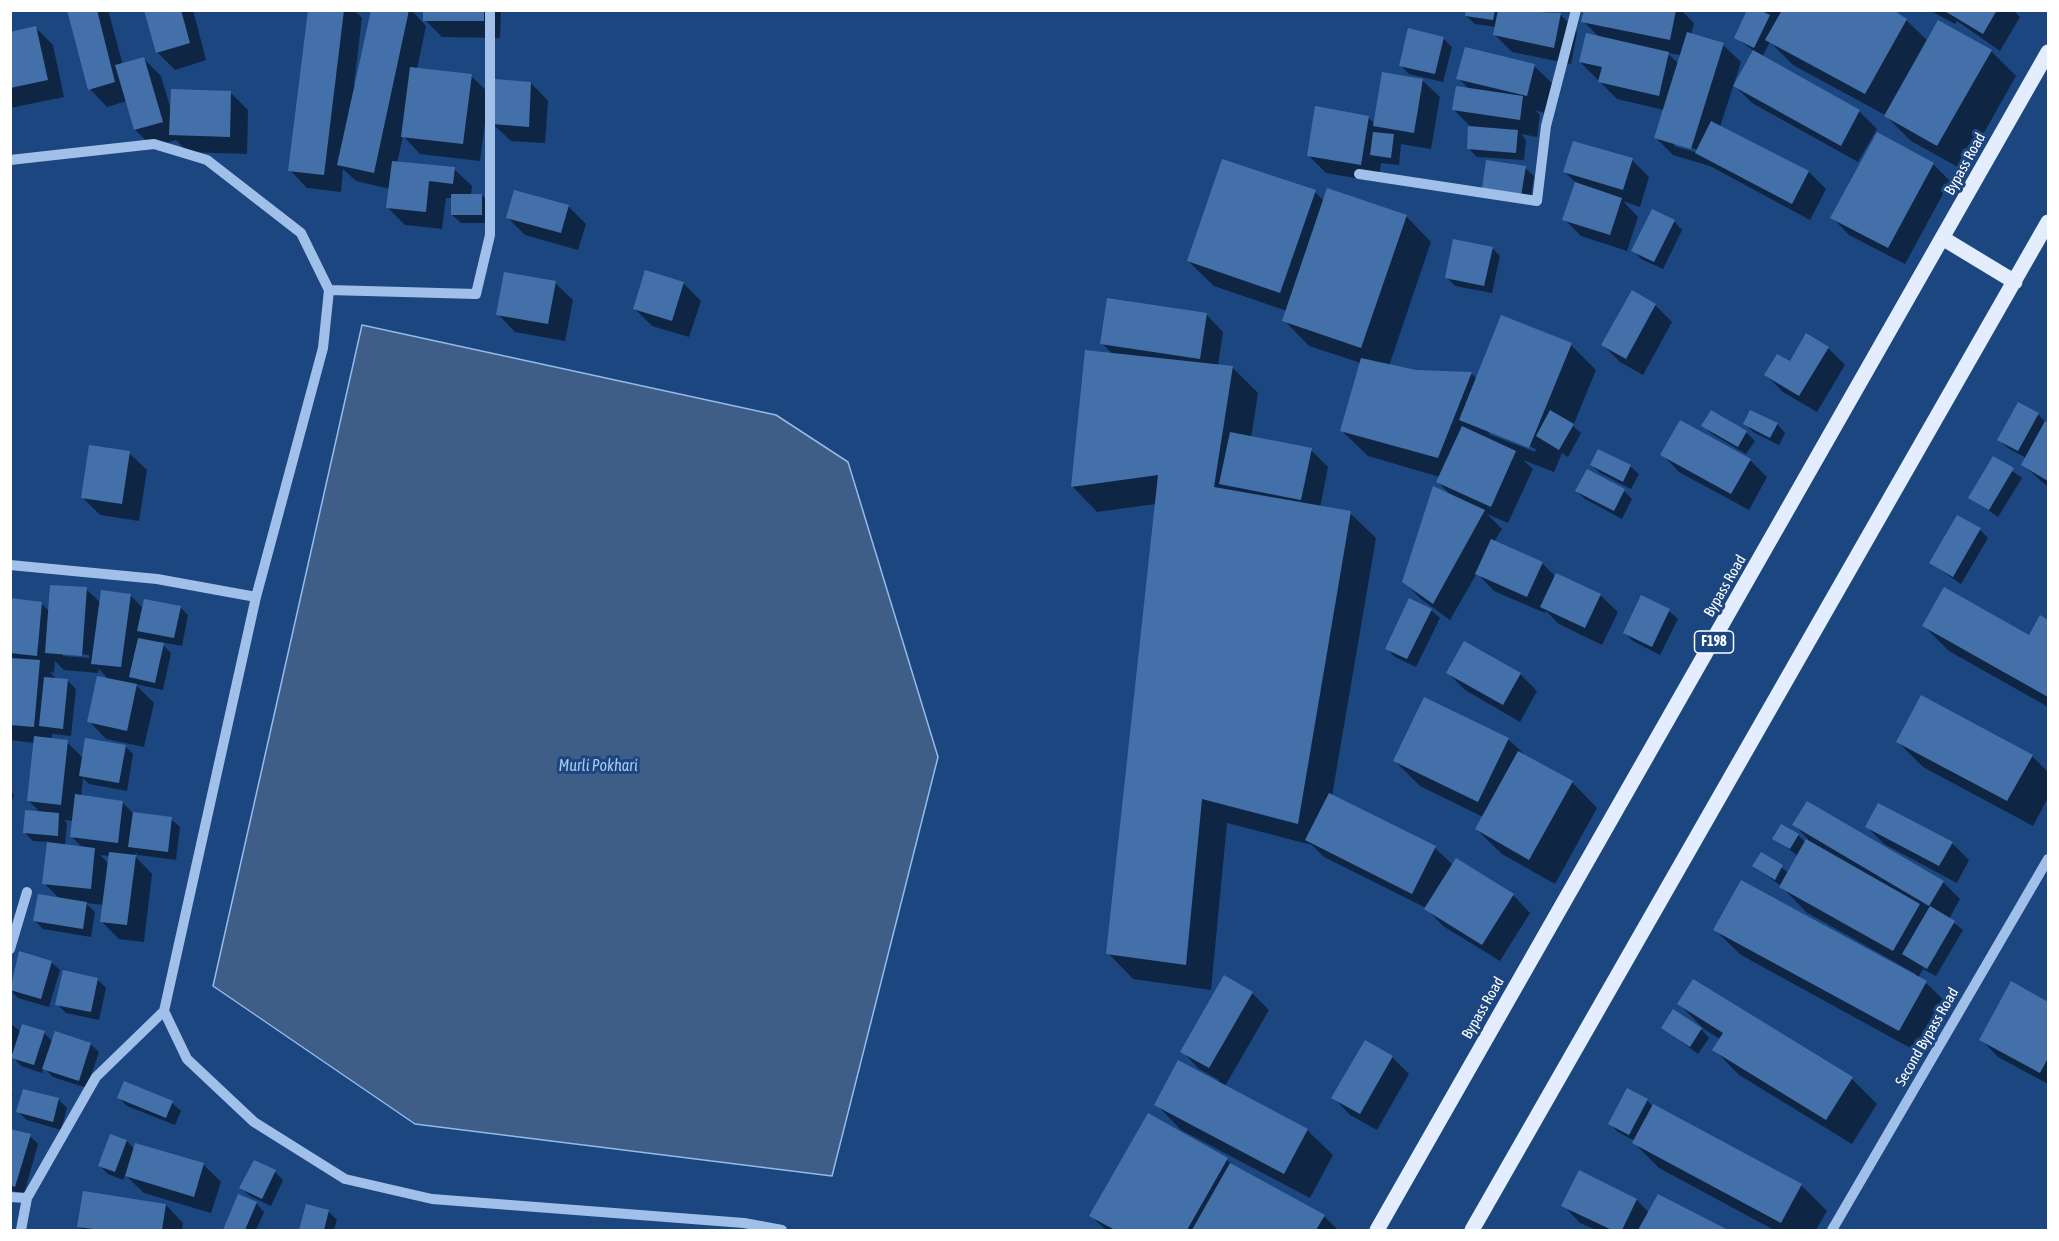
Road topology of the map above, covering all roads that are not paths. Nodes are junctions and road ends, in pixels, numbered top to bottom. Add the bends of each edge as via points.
1 (490, 10) edge
2 (1576, 10) edge
3 (2049, 52) edge
4 (10, 160) edge
5 (1359, 174) dead end
6 (2049, 222) edge
7 (1944, 239) junction
8 (2015, 282) junction
9 (329, 290) junction
10 (10, 565) edge
11 (256, 597) junction
12 (2049, 860) edge
13 (27, 892) dead end
14 (10, 949) edge
15 (164, 1011) junction
16 (10, 1197) edge
17 (27, 1198) junction
18 (21, 1230) edge
19 (782, 1230) edge
20 (1377, 1230) edge
21 (1472, 1230) edge
22 (1832, 1230) edge

1 - 9 street via 490,235 476,294
2 - 5 street via 1546,126 1537,201
3 - 7 main road, Bypass Road / F198
4 - 9 street via 154,144 207,160 301,233
6 - 8 main road
7 - 8 main road
7 - 20 main road, Bypass Road / F198
8 - 21 main road
9 - 11 street via 322,348
10 - 11 street via 157,579
11 - 15 street
12 - 22 street, Second Bypass Road
13 - 14 street
15 - 17 street via 96,1077
15 - 19 street via 187,1059 254,1122 345,1179 432,1199 744,1223
16 - 17 street
17 - 18 street

